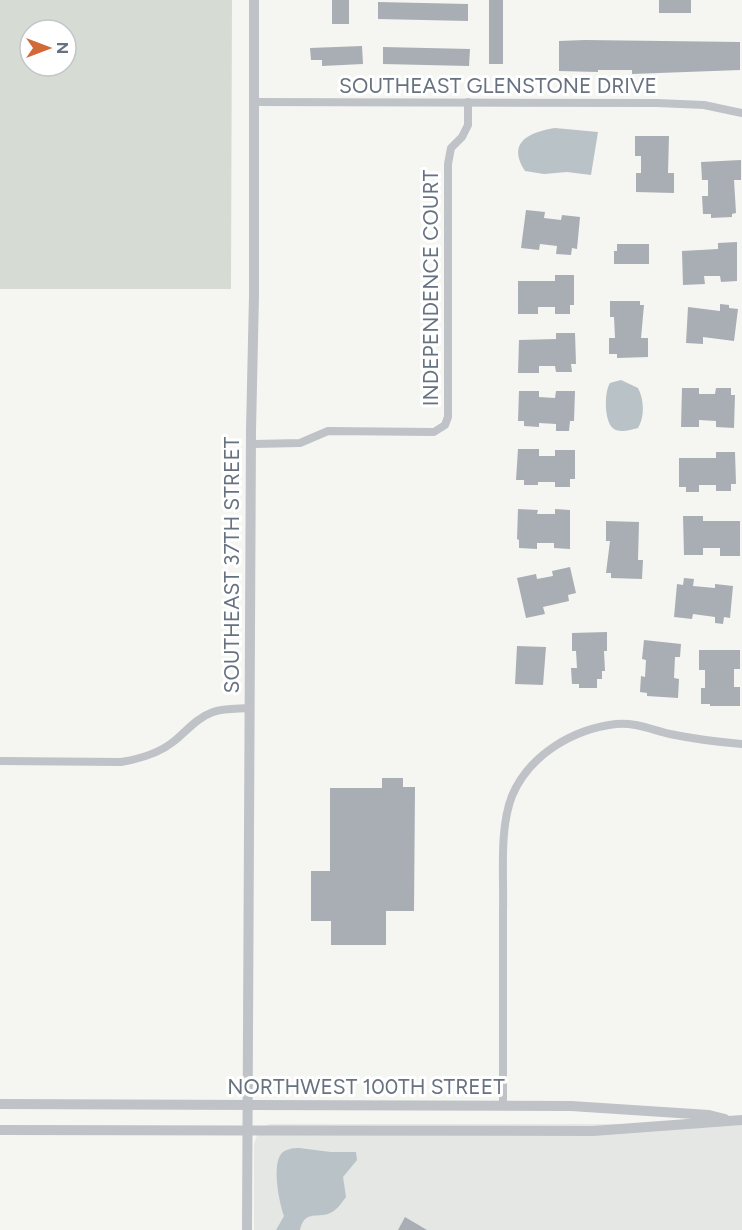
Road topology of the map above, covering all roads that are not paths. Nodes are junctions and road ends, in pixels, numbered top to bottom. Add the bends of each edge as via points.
1 (254, 0) edge
2 (254, 102) junction
3 (468, 102) junction
4 (742, 113) edge
5 (251, 444) junction
6 (250, 708) junction
7 (742, 744) edge
8 (0, 761) edge
9 (0, 1104) edge
10 (248, 1106) junction
11 (503, 1106) junction
12 (737, 1120) edge
13 (248, 1129) junction
14 (0, 1130) edge
15 (247, 1230) edge

1 - 2 street, SOUTHEAST 37TH STREET
2 - 3 street, SOUTHEAST GLENSTONE DRIVE
2 - 5 street, SOUTHEAST 37TH STREET
3 - 4 street, SOUTHEAST GLENSTONE DRIVE via 704,105
3 - 5 street, INDEPENDENCE COURT via 468,125 452,148 448,164 445,425 434,432 328,431 300,443
5 - 6 street, SOUTHEAST 37TH STREET
6 - 8 street via 212,712 170,744 139,759
6 - 10 street, SOUTHEAST 37TH STREET
7 - 11 street via 616,724 554,745 513,794 506,815 504,862
9 - 10 street, NORTHWEST 100TH STREET
10 - 11 street, NORTHWEST 100TH STREET
10 - 13 street, SOUTHEAST 37TH STREET
11 - 12 street, NORTHWEST 100TH STREET via 571,1106
12 - 13 street, NORTHWEST 100TH STREET via 593,1131
13 - 14 street, NORTHWEST 100TH STREET
13 - 15 street, SOUTHEAST 37TH STREET

